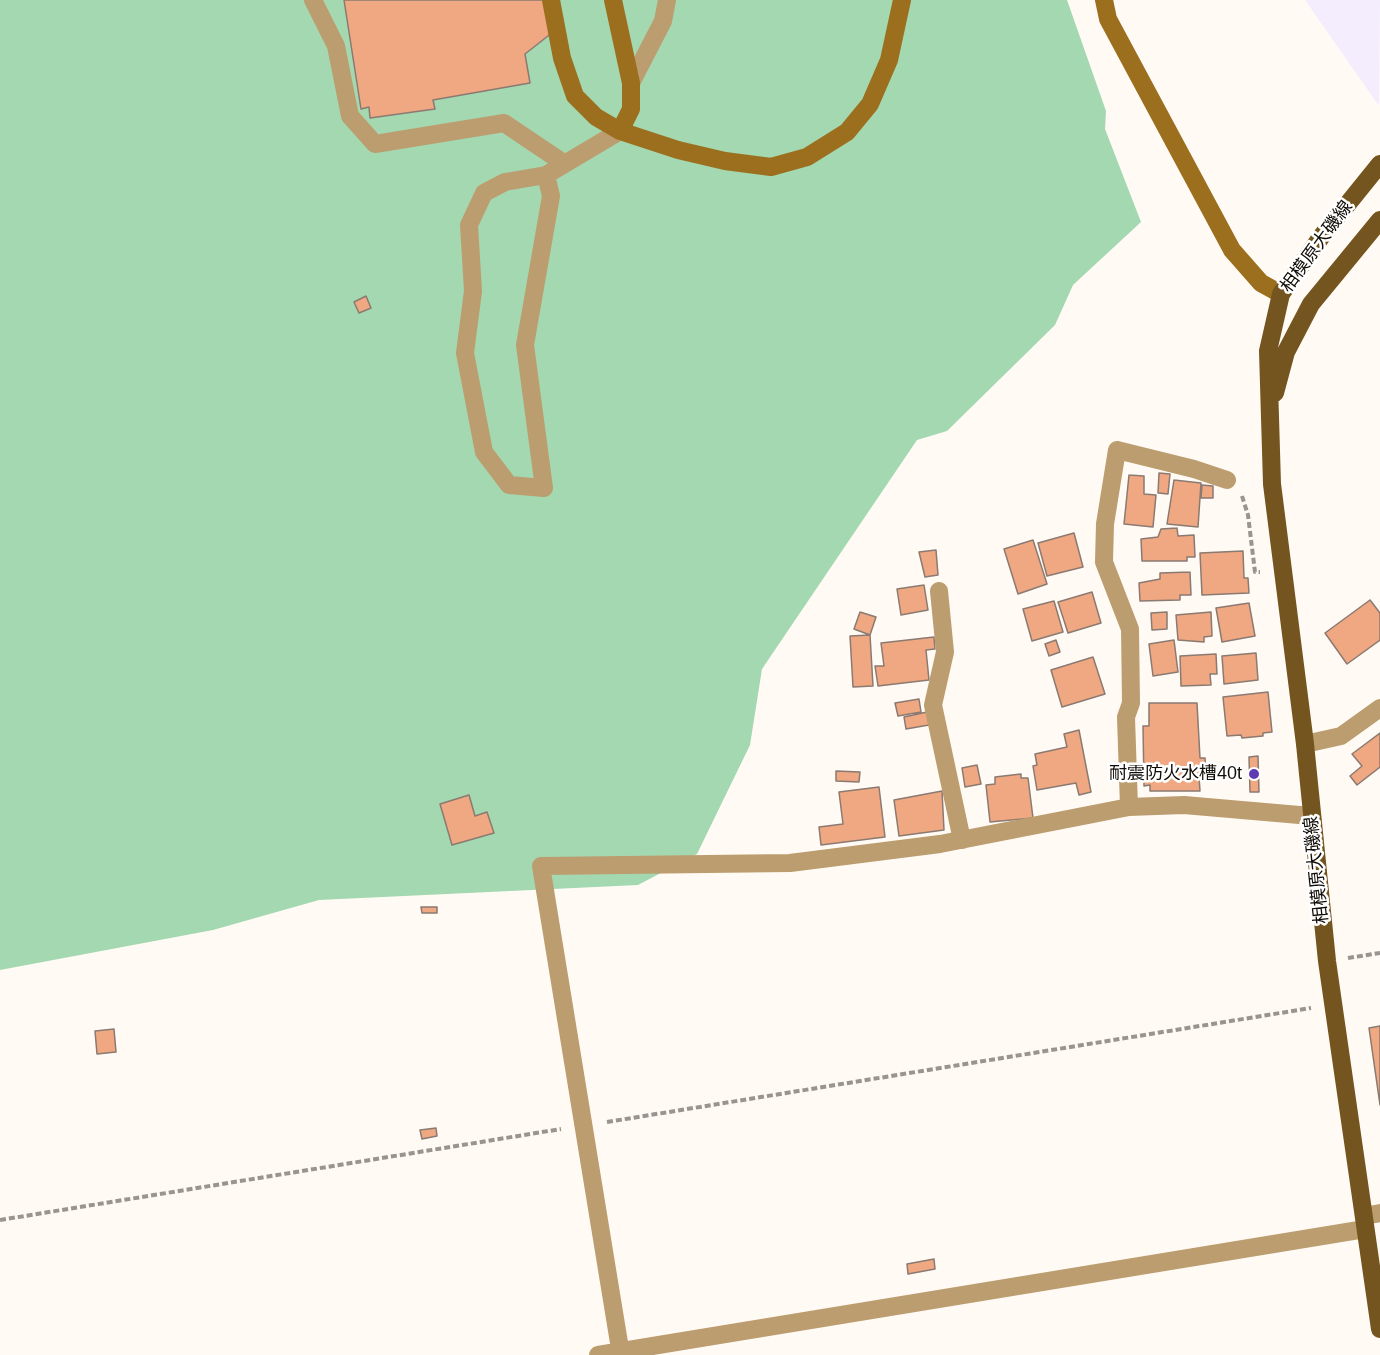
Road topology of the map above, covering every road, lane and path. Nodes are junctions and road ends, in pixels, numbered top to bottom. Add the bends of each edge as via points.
1 (313, 0) edge
2 (551, 0) edge
3 (613, 0) edge
4 (667, 0) edge
5 (902, 0) edge
6 (1104, 0) edge
7 (631, 83) junction
8 (620, 131) junction
9 (565, 164) junction
10 (1380, 164) edge
11 (546, 175) junction
12 (1380, 220) edge
13 (1281, 294) junction
14 (1271, 410) junction
15 (1227, 480) joint
16 (1284, 573) junction
17 (944, 602) dead end
18 (1380, 708) edge
19 (1305, 744) junction
20 (1129, 807) junction
21 (1311, 816) junction
22 (962, 840) junction
23 (1380, 953) edge
24 (1326, 961) junction
25 (1332, 1004) junction
26 (584, 1126) junction
27 (1370, 1219) edge
28 (0, 1220) edge
29 (1380, 1329) edge
30 (621, 1353) edge
31 (598, 1355) edge

1 - 9 street via 336,46 350,116 375,144 504,123
2 - 8 street via 562,58 575,96 596,117
3 - 7 street
4 - 7 street via 663,21
5 - 8 street via 889,60 870,104 847,132 807,157 771,167 724,161
6 - 13 street via 1108,19 1232,250 1261,283
7 - 8 street via 631,109
8 - 9 street
9 - 11 street
10 - 13 main road, 相模原大磯線
11 - 11 street via 551,196 525,345 544,488 509,485 484,452 465,353 473,291 469,225 484,193 505,182
12 - 14 main road, 相模原大磯線 via 1311,304 1286,352
13 - 14 main road, 相模原大磯線 via 1268,351
14 - 16 main road, 相模原大磯線 via 1272,484
15 - 16 path via 1238,489 1246,507 1255,572
15 - 20 street via 1117,450 1105,524 1104,562 1130,629 1131,702 1126,717
16 - 19 main road, 相模原大磯線
17 - 22 street via 945,652 933,705
18 - 19 street via 1341,736
19 - 21 main road, 相模原大磯線
20 - 21 street via 1184,805
20 - 22 street
21 - 24 main road, 相模原大磯線
22 - 26 street via 790,863 540,866
23 - 24 path
24 - 25 main road, 相模原大磯線
25 - 26 path
25 - 27 main road, 相模原大磯線
26 - 28 path
26 - 30 street
27 - 29 main road, 相模原大磯線
27 - 30 street
30 - 31 street

